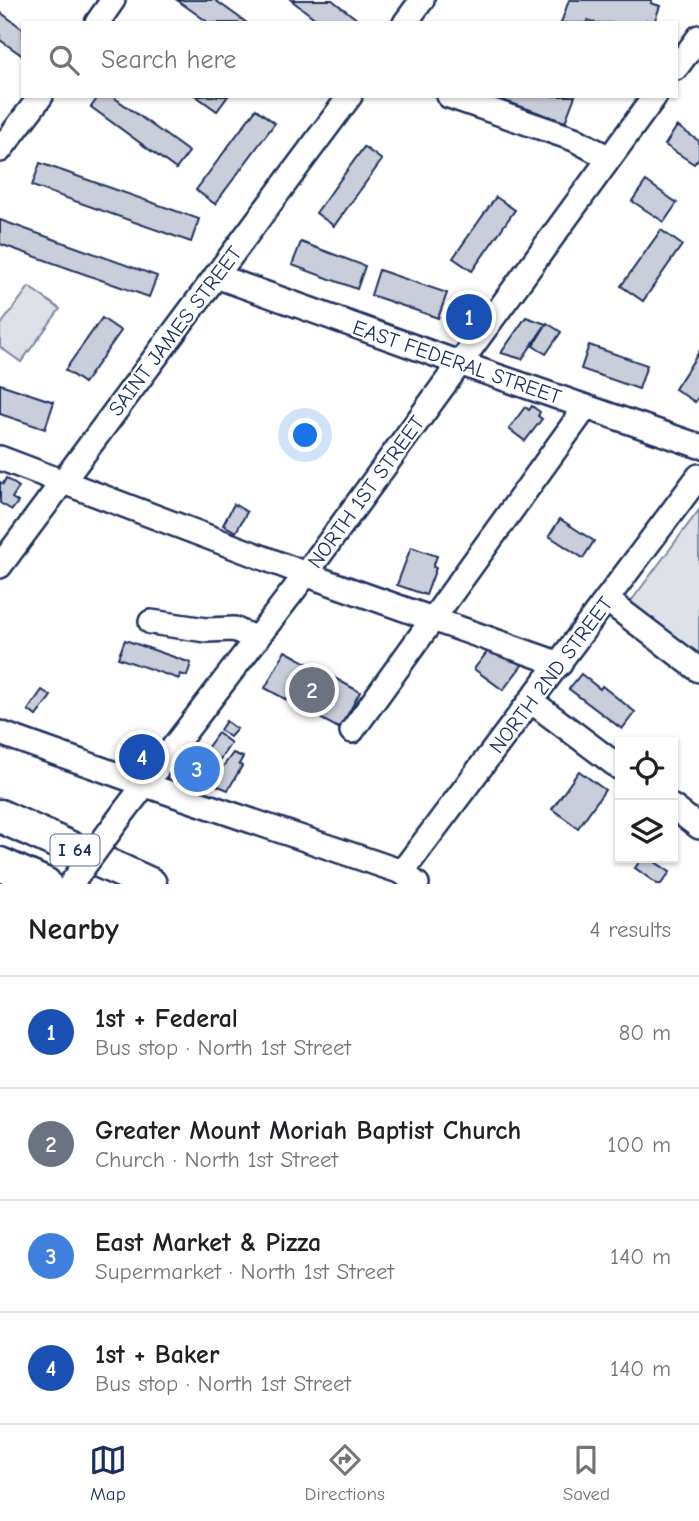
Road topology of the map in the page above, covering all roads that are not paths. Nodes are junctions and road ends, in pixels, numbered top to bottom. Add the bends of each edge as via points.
1 (113, 0) edge
2 (422, 0) edge
3 (98, 21) edge
4 (406, 21) edge
5 (699, 37) edge
6 (678, 65) edge
7 (39, 98) edge
8 (349, 98) edge
9 (455, 98) edge
10 (654, 98) edge
11 (0, 150) edge
12 (610, 158) junction
13 (216, 276) junction
14 (459, 363) junction
15 (586, 407) junction
16 (699, 446) edge
17 (0, 458) edge
18 (699, 476) edge
19 (63, 481) junction
20 (0, 566) edge
21 (306, 574) junction
22 (607, 600) junction
23 (432, 620) junction
24 (150, 622) dead end
25 (257, 639) junction
26 (560, 664) junction
27 (699, 670) edge
28 (531, 701) junction
29 (352, 731) dead end
30 (0, 733) edge
31 (615, 764) edge
32 (146, 785) junction
33 (678, 811) edge
34 (0, 816) edge
35 (699, 827) edge
36 (0, 864) edge
37 (410, 878) edge
38 (45, 884) edge
39 (71, 884) edge
40 (149, 884) edge

1 - 3 street
2 - 4 street
5 - 6 street
7 - 11 street
8 - 13 street, SAINT JAMES STREET
9 - 12 street via 575,139
10 - 12 street, NORTH 1ST STREET
12 - 14 street, NORTH 1ST STREET
13 - 14 street, EAST FEDERAL STREET
13 - 19 street, SAINT JAMES STREET
14 - 15 street, EAST FEDERAL STREET
14 - 21 street, NORTH 1ST STREET
15 - 16 street, EAST FEDERAL STREET
15 - 23 street
17 - 19 street
18 - 22 street, NORTH 2ND STREET
19 - 20 street, SAINT JAMES STREET
19 - 21 street
21 - 23 street
21 - 25 street, NORTH 1ST STREET
22 - 26 street, NORTH 2ND STREET
22 - 27 street
23 - 26 street
23 - 29 street
24 - 25 street via 234,629
25 - 32 street, NORTH 1ST STREET
26 - 28 street, NORTH 2ND STREET
28 - 31 street
28 - 37 street, NORTH 2ND STREET
30 - 32 street
32 - 37 street
32 - 39 street, NORTH 1ST STREET, bridge
33 - 35 street
34 - 40 highway, I 64
36 - 38 highway

